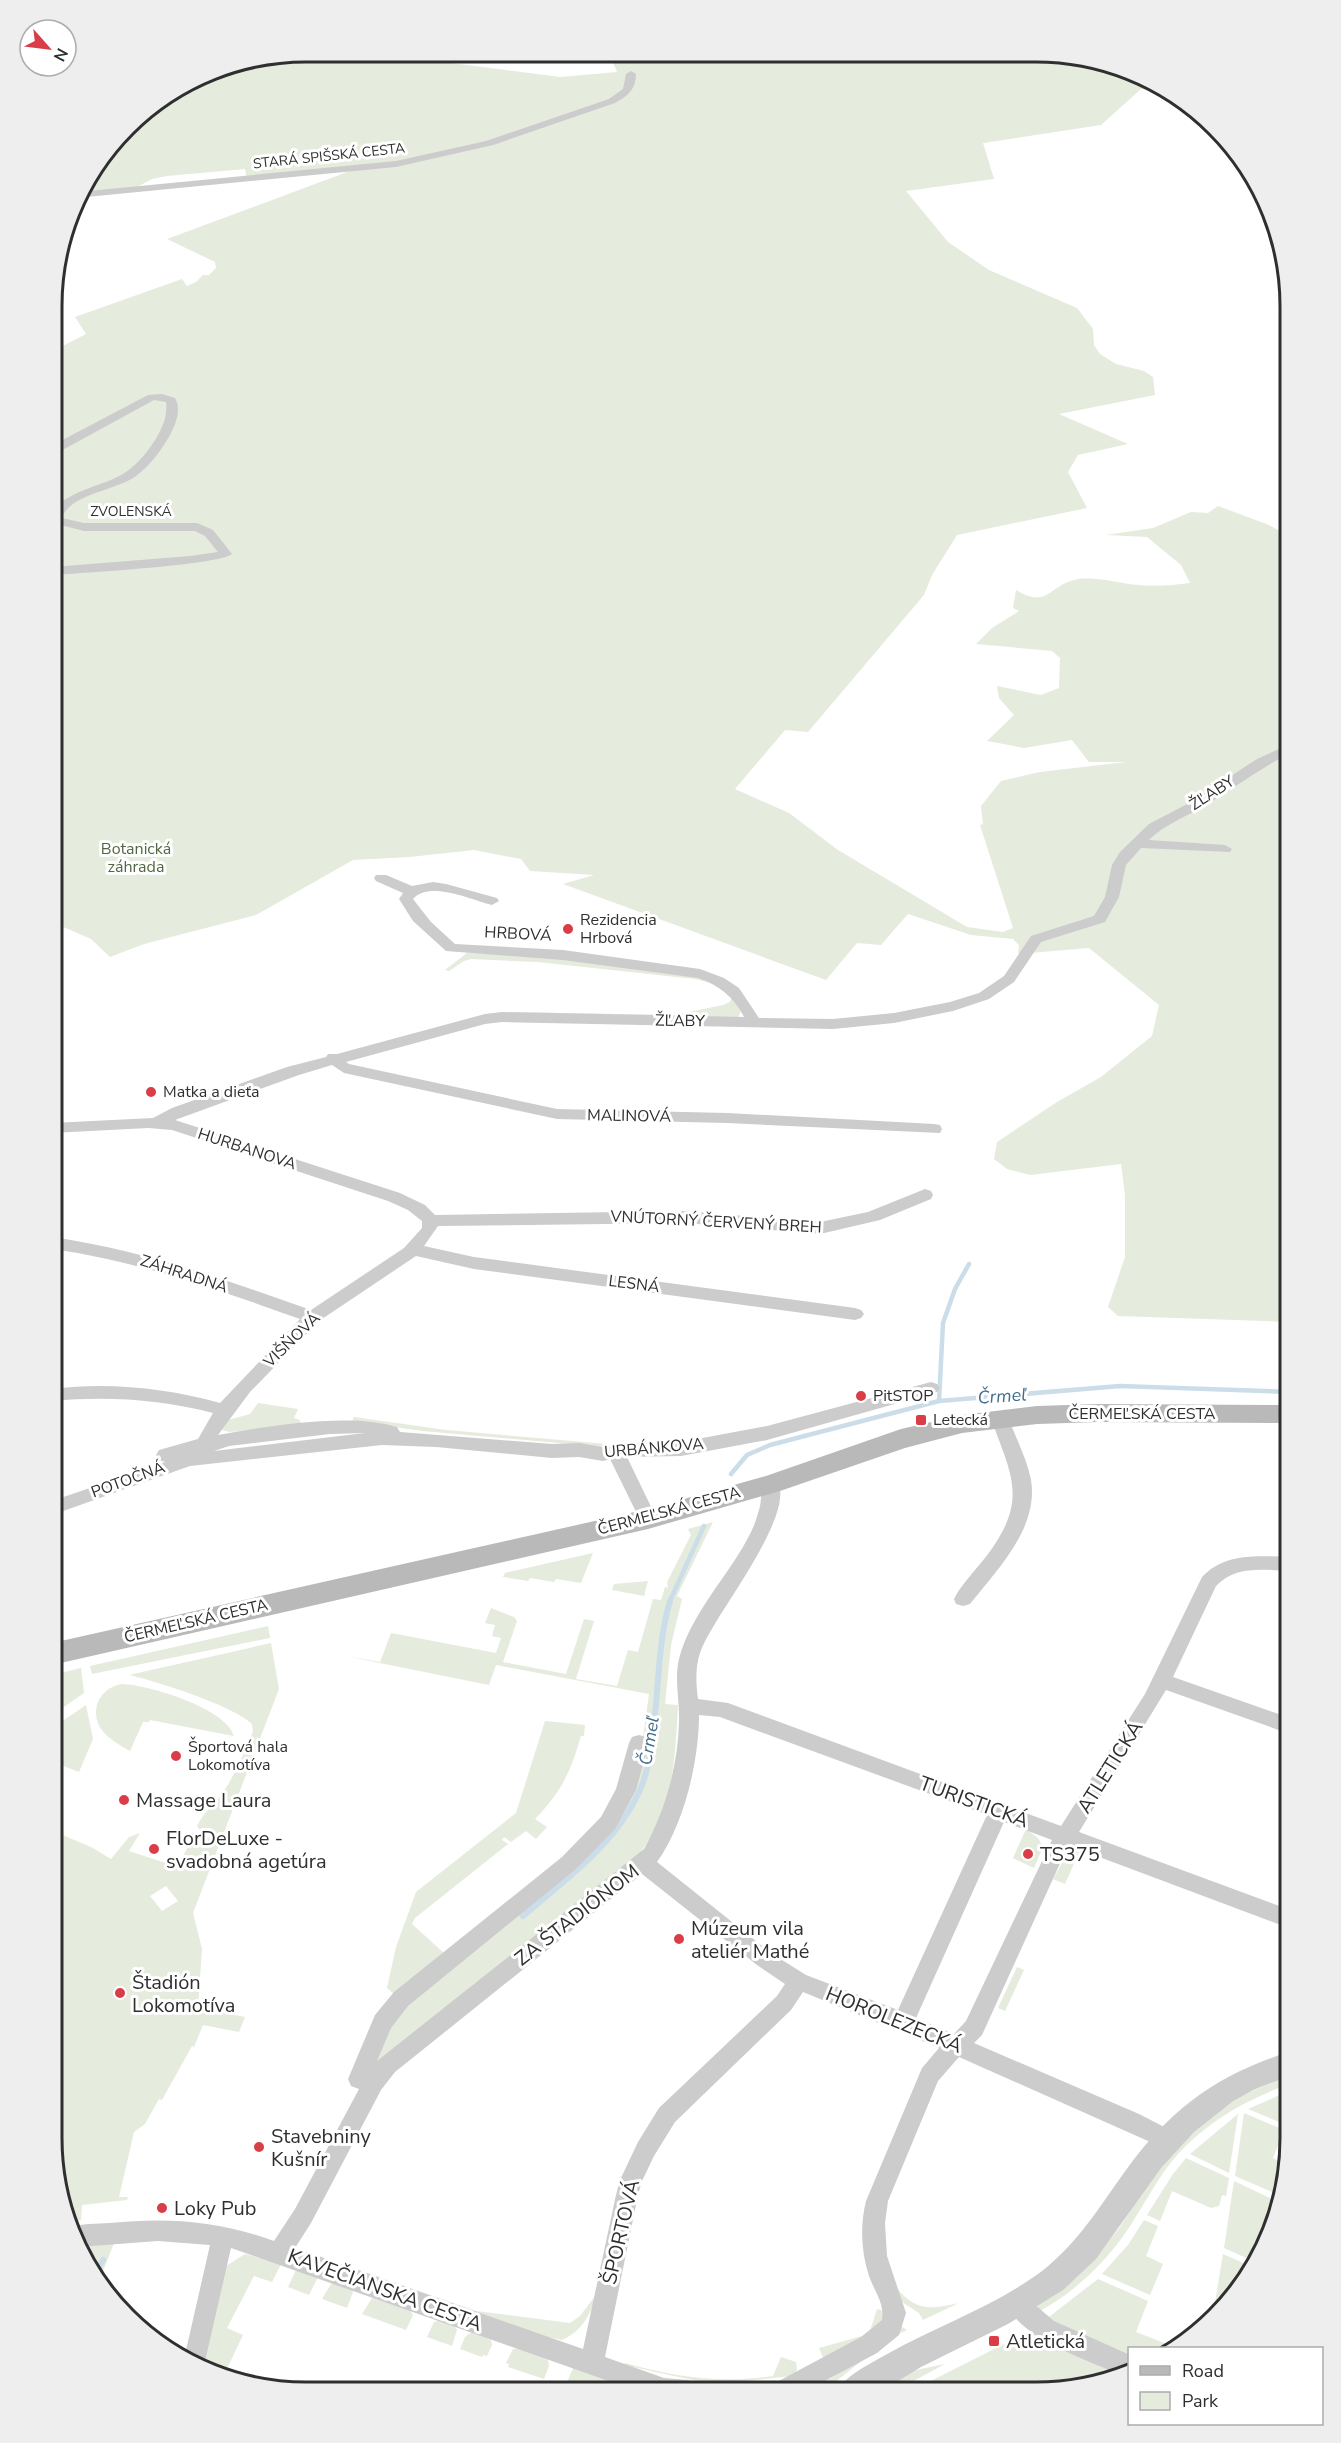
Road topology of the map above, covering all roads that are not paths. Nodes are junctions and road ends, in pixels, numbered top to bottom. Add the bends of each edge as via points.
1 (631, 74) dead end
2 (89, 194) edge
3 (62, 445) edge
4 (62, 507) edge
5 (62, 522) edge
6 (62, 570) edge
7 (1280, 753) edge
8 (1137, 843) junction
9 (1225, 849) dead end
10 (381, 878) dead end
11 (412, 891) junction
12 (492, 901) dead end
13 (754, 1023) junction
14 (333, 1058) junction
15 (158, 1123) junction
16 (62, 1128) edge
17 (934, 1130) dead end
18 (926, 1195) dead end
19 (430, 1221) junction
20 (62, 1244) edge
21 (414, 1249) junction
22 (855, 1314) dead end
23 (313, 1317) junction
24 (931, 1388) dead end
25 (62, 1394) edge
26 (224, 1410) junction
27 (1280, 1414) edge
28 (1000, 1419) junction
29 (206, 1450) junction
30 (616, 1451) junction
31 (771, 1484) junction
32 (62, 1493) edge
33 (62, 1504) edge
34 (648, 1519) junction
35 (1280, 1564) edge
36 (963, 1599) dead end
37 (62, 1652) edge
38 (1162, 1681) junction
39 (689, 1706) junction
40 (1280, 1722) edge
41 (639, 1743) dead end
42 (999, 1811) junction
43 (1067, 1836) junction
44 (644, 1863) junction
45 (1280, 1915) edge
46 (799, 1981) junction
47 (903, 2022) junction
48 (958, 2045) junction
49 (1280, 2067) edge
50 (359, 2079) dead end
51 (1166, 2139) junction
52 (223, 2235) junction
53 (82, 2236) edge
54 (280, 2252) junction
55 (1018, 2305) junction
56 (196, 2356) edge
57 (592, 2364) junction
58 (1125, 2365) edge
59 (642, 2382) edge
60 (799, 2382) edge
61 (870, 2382) edge

1 - 2 street, STARÁ SPIŠSKÁ CESTA via 630,87 612,101 459,151 396,164
3 - 4 street, ZVOLENSKÁ via 152,398 171,400 169,426 131,474
5 - 6 street, ZVOLENSKÁ via 84,527 197,527 209,533 226,554
7 - 8 street, ŽĽABY via 1196,806 1154,827
8 - 9 street
8 - 13 street, ŽĽABY via 1119,865 1112,897 1100,919 1036,939 1009,979 984,996 931,1011 874,1020
10 - 11 street
11 - 12 street, HRBOVÁ via 436,886
11 - 13 street, HRBOVÁ via 406,898 407,904 451,948 562,955 700,974 716,978 732,989 748,1007
13 - 14 street, ŽĽABY via 494,1017
14 - 15 street, ŽĽABY via 252,1084
14 - 17 street, MALINOVÁ via 344,1068 557,1114 727,1118
15 - 16 street, HURBANOVA
15 - 19 street, HURBANOVA via 190,1129 394,1197 416,1206
18 - 19 street, VNÚTORNÝ ČERVENÝ BREH via 877,1216 820,1228 686,1217
19 - 21 street, VIŠŇOVÁ via 430,1229
20 - 23 street, ZÁHRADNÁ via 140,1259
21 - 22 street, LESNÁ via 474,1263
21 - 23 street, VIŠŇOVÁ
23 - 26 street, VIŠŇOVÁ
24 - 30 street, URBÁNKOVA via 767,1433 681,1449
25 - 26 street via 122,1391
26 - 29 street, VIŠŇOVÁ via 209,1431
27 - 28 main road, ČERMEĽSKÁ CESTA via 1099,1413
28 - 31 main road, ČERMEĽSKÁ CESTA via 928,1431
28 - 36 street via 1021,1478 1022,1507 1013,1529
29 - 30 street, URBÁNKOVA via 406,1438 552,1451
29 - 32 street, POTOČNÁ
29 - 33 street, POTOČNÁ
30 - 34 street
31 - 34 main road, ČERMEĽSKÁ CESTA
31 - 39 street, ZA ŠTADIÓNOM via 771,1504 761,1531 690,1653
34 - 37 main road, ČERMEĽSKÁ CESTA
35 - 38 street, ATLETICKÁ via 1243,1564 1218,1571 1209,1582
38 - 40 street
38 - 43 street, ATLETICKÁ
39 - 42 street, TURISTICKÁ via 721,1710
39 - 44 street, ZA ŠTADIÓNOM via 689,1727 672,1806 662,1837
41 - 50 street via 626,1790 608,1823 569,1863 401,1999 383,2022
42 - 43 street, TURISTICKÁ
42 - 47 street
43 - 45 street, TURISTICKÁ
43 - 48 street, ATLETICKÁ via 1054,1854 974,2028
44 - 46 street, HOROLEZECKÁ via 764,1959
44 - 54 street, ZA ŠTADIÓNOM via 387,2065 373,2083
46 - 47 street, HOROLEZECKÁ
46 - 57 street, ŠPORTOVÁ via 784,2003 667,2115 646,2149 627,2195
47 - 48 street, HOROLEZECKÁ
48 - 51 street, HOROLEZECKÁ
48 - 60 street, ATLETICKÁ via 939,2059 930,2075 873,2210 876,2260 893,2305 893,2320 883,2336
49 - 51 street via 1206,2103
51 - 55 street via 1077,2259
52 - 53 street, KAVEČIANSKA CESTA via 156,2231
52 - 54 street, KAVEČIANSKA CESTA
52 - 56 street
54 - 57 street, KAVEČIANSKA CESTA
55 - 58 street via 1046,2329
55 - 61 street
57 - 59 street, KAVEČIANSKA CESTA

